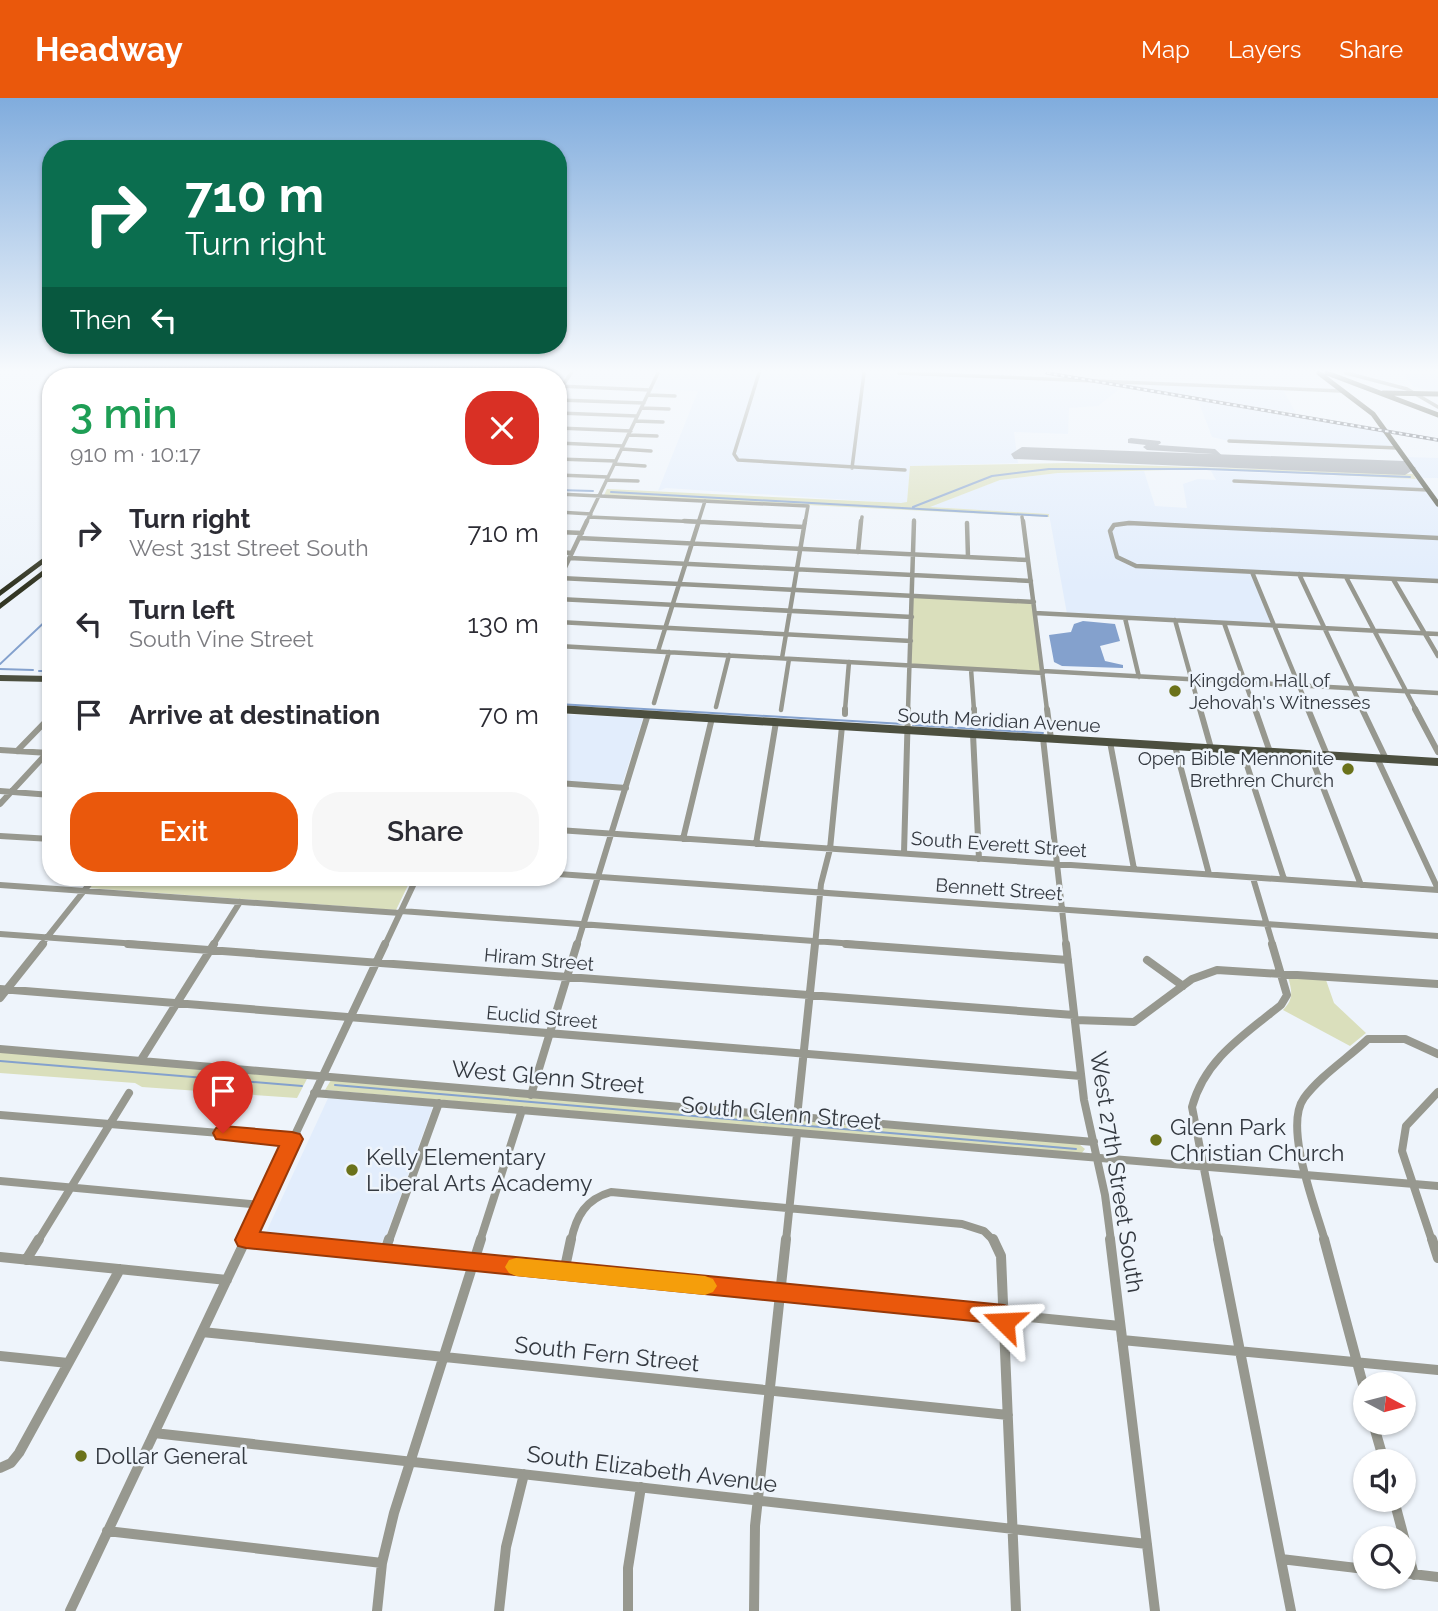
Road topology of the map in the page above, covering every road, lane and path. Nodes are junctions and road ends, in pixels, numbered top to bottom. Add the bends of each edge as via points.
1 (568, 444) edge
2 (624, 444) edge
3 (737, 444) edge
4 (855, 444) edge
5 (1284, 444) edge
6 (1394, 444) edge
7 (622, 447) junction
8 (1398, 449) junction
9 (651, 451) dead end
10 (567, 460) edge
11 (615, 463) junction
12 (645, 466) dead end
13 (852, 468) junction
14 (905, 470) dead end
15 (567, 476) edge
16 (608, 479) junction
17 (638, 481) dead end
18 (1234, 481) dead end
19 (1429, 490) junction
20 (567, 494) edge
21 (599, 496) junction
22 (705, 501) junction
23 (1438, 504) edge
24 (567, 513) edge
25 (590, 515) junction
26 (862, 517) dead end
27 (1022, 517) dead end
28 (914, 520) dead end
29 (698, 522) junction
30 (967, 523) dead end
31 (804, 527) junction
32 (567, 534) edge
33 (580, 536) junction
34 (1438, 538) edge
35 (692, 544) junction
36 (800, 549) junction
37 (858, 552) junction
38 (567, 554) edge
39 (571, 555) junction
40 (913, 555) junction
41 (968, 557) junction
42 (42, 561) edge
43 (1028, 561) junction
44 (567, 563) edge
45 (685, 564) junction
46 (796, 569) junction
47 (1252, 572) junction
48 (42, 573) edge
49 (913, 575) junction
50 (1299, 575) junction
51 (567, 577) edge
52 (1346, 577) junction
53 (1393, 579) junction
54 (1031, 581) junction
55 (1438, 581) edge
56 (679, 584) junction
57 (27, 585) junction
58 (793, 590) junction
59 (0, 593) edge
60 (912, 596) junction
61 (567, 599) edge
62 (1034, 602) junction
63 (672, 605) junction
64 (0, 607) edge
65 (789, 611) junction
66 (1035, 613) junction
67 (0, 614) edge
68 (912, 618) junction
69 (1125, 618) junction
70 (1175, 620) junction
71 (567, 623) edge
72 (1224, 623) junction
73 (1274, 625) junction
74 (665, 628) junction
75 (1324, 628) junction
76 (1374, 631) junction
77 (1425, 633) junction
78 (785, 634) junction
79 (1438, 634) edge
80 (911, 641) junction
81 (567, 646) edge
82 (658, 651) junction
83 (669, 652) junction
84 (729, 655) junction
85 (1438, 656) edge
86 (782, 658) junction
87 (789, 659) junction
88 (849, 662) junction
89 (911, 666) junction
90 (971, 669) junction
91 (1043, 672) junction
92 (0, 676) edge
93 (1139, 677) junction
94 (42, 678) edge
95 (1192, 680) junction
96 (1245, 682) junction
97 (1298, 685) junction
98 (1352, 689) junction
99 (1406, 691) junction
100 (1438, 693) edge
101 (654, 703) dead end
102 (716, 707) dead end
103 (567, 710) edge
104 (781, 710) dead end
105 (845, 714) dead end
106 (648, 715) junction
107 (974, 716) dead end
108 (712, 718) junction
109 (776, 722) junction
110 (42, 725) edge
111 (842, 726) junction
112 (908, 730) junction
113 (973, 734) junction
114 (1155, 735) dead end
115 (1047, 738) junction
116 (1110, 742) junction
117 (1158, 745) junction
118 (1175, 746) junction
119 (1211, 748) junction
120 (0, 750) edge
121 (1242, 750) junction
122 (17, 751) junction
123 (1270, 752) junction
124 (1438, 752) edge
125 (42, 753) edge
126 (1310, 754) junction
127 (1327, 755) junction
128 (1381, 759) junction
129 (42, 760) edge
130 (1438, 762) edge
131 (567, 784) edge
132 (625, 788) junction
133 (0, 791) edge
134 (11, 792) junction
135 (42, 794) edge
136 (0, 804) edge
137 (567, 831) edge
138 (612, 834) junction
139 (0, 836) edge
140 (42, 838) edge
141 (683, 839) junction
142 (756, 844) junction
143 (830, 849) junction
144 (904, 853) junction
145 (979, 859) junction
146 (1057, 864) junction
147 (1134, 869) junction
148 (567, 874) edge
149 (1209, 874) junction
150 (598, 876) junction
151 (1253, 878) junction
152 (1284, 880) junction
153 (0, 885) edge
154 (1361, 885) junction
155 (88, 886) edge
156 (413, 886) edge
157 (1438, 890) edge
158 (84, 891) junction
159 (820, 892) junction
160 (240, 902) junction
161 (1062, 909) junction
162 (400, 912) junction
163 (1266, 923) junction
164 (583, 924) junction
165 (0, 934) edge
166 (1438, 936) edge
167 (47, 938) junction
168 (814, 941) junction
169 (210, 950) junction
170 (1068, 960) junction
171 (1147, 960) dead end
172 (376, 962) junction
173 (1280, 972) junction
174 (567, 977) junction
175 (1438, 984) edge
176 (1183, 986) junction
177 (3, 989) edge
178 (809, 995) junction
179 (0, 998) edge
180 (177, 1003) junction
181 (350, 1017) junction
182 (1075, 1018) junction
183 (550, 1033) junction
184 (0, 1049) edge
185 (803, 1054) junction
186 (1438, 1054) edge
187 (141, 1060) junction
188 (322, 1076) junction
189 (1082, 1076) junction
190 (1438, 1092) edge
191 (129, 1093) dead end
192 (314, 1093) junction
193 (531, 1095) junction
194 (439, 1103) junction
195 (522, 1110) junction
196 (0, 1115) edge
197 (797, 1117) junction
198 (110, 1123) junction
199 (797, 1134) junction
200 (292, 1139) junction
201 (1094, 1142) junction
202 (1098, 1156) junction
203 (1202, 1165) junction
204 (1306, 1174) junction
205 (0, 1181) edge
206 (1412, 1184) junction
207 (1438, 1186) edge
208 (71, 1187) junction
209 (262, 1205) junction
210 (789, 1207) junction
211 (246, 1240) junction
212 (384, 1254) junction
213 (0, 1257) edge
214 (1438, 1258) edge
215 (26, 1260) junction
216 (473, 1262) junction
217 (120, 1269) junction
218 (564, 1272) junction
219 (226, 1280) junction
220 (780, 1293) junction
221 (1004, 1314) junction
222 (1120, 1326) junction
223 (202, 1332) junction
224 (1122, 1340) junction
225 (1239, 1351) junction
226 (0, 1356) edge
227 (444, 1356) junction
228 (1357, 1362) junction
229 (68, 1363) junction
230 (1438, 1370) edge
231 (1360, 1372) edge
232 (770, 1390) junction
233 (1008, 1415) junction
234 (154, 1433) junction
235 (410, 1462) junction
236 (3, 1467) edge
237 (524, 1474) junction
238 (641, 1487) junction
239 (758, 1502) junction
240 (1012, 1529) junction
241 (107, 1531) junction
242 (1147, 1544) junction
243 (1280, 1559) junction
244 (382, 1563) junction
245 (1353, 1568) edge
246 (1416, 1575) edge
247 (1438, 1577) edge
248 (70, 1611) edge
249 (377, 1611) edge
250 (499, 1611) edge
251 (628, 1611) edge
252 (754, 1611) edge
253 (1016, 1611) edge
254 (1155, 1611) edge
255 (1291, 1611) edge

1 - 7 street
2 - 7 street
3 - 13 street via 734,454 739,461
4 - 13 street
5 - 8 street
6 - 8 main road
7 - 9 street
7 - 11 street
8 - 19 main road
10 - 11 street
11 - 12 street
11 - 16 street
13 - 14 street
15 - 16 street
16 - 17 street
16 - 21 street
18 - 19 street
19 - 23 main road
20 - 21 street
21 - 22 street
21 - 25 street
22 - 29 street
22 - 31 street via 808,506
24 - 25 street
25 - 29 street
25 - 33 street
26 - 37 street
27 - 43 street, West 27th Street South
28 - 40 street
29 - 31 street
29 - 35 street
30 - 41 street
31 - 36 street
32 - 33 street
33 - 35 street
33 - 39 street
34 - 47 street via 1161,524 1114,525 1110,531 1117,557 1127,564
35 - 36 street
35 - 45 street
36 - 37 street
36 - 46 street
37 - 40 street
38 - 39 street
39 - 44 street
39 - 45 street
40 - 41 street
40 - 49 street
41 - 43 street
42 - 59 highway
43 - 54 street, West 27th Street South
45 - 46 street
45 - 56 street
46 - 49 street
46 - 58 street
47 - 50 street
47 - 73 street
48 - 57 highway
49 - 54 street
49 - 60 street
50 - 52 street
50 - 75 street
51 - 56 street
52 - 53 street
52 - 76 street
53 - 55 street
53 - 77 street
54 - 62 street, West 27th Street South
56 - 58 street
56 - 63 street
57 - 64 highway
57 - 67 highway
58 - 60 street
58 - 65 street
60 - 62 street
60 - 68 street
61 - 63 street
62 - 66 street, West 27th Street South
63 - 65 street
63 - 74 street
65 - 68 street
65 - 78 street
66 - 69 street
66 - 91 street, West 27th Street South
68 - 80 street
69 - 70 street
69 - 93 street
70 - 72 street
70 - 95 street
71 - 74 street
72 - 73 street
72 - 96 street
73 - 75 street
73 - 97 street
74 - 78 street
74 - 82 street
75 - 76 street
75 - 98 street
76 - 77 street
76 - 99 street
77 - 79 street
77 - 85 street
78 - 80 street
78 - 86 street
80 - 89 street
81 - 82 street
82 - 83 street
83 - 84 street
83 - 101 street
84 - 86 street
84 - 102 street
86 - 87 street
87 - 88 street
87 - 104 street
88 - 89 street
88 - 105 street
89 - 90 street
89 - 112 street
90 - 91 street
90 - 107 street
91 - 93 street
91 - 115 street, West 27th Street South
92 - 94 main road
93 - 95 street
95 - 96 street
95 - 119 street
96 - 97 street
96 - 123 street
97 - 98 street
97 - 127 street
98 - 99 street
98 - 128 street
99 - 100 street
99 - 124 street
103 - 106 main road, South Meridian Avenue
106 - 108 main road, South Meridian Avenue
106 - 132 street
108 - 109 main road, South Meridian Avenue
108 - 141 street
109 - 111 main road, South Meridian Avenue
109 - 142 street
110 - 122 street
111 - 112 main road, South Meridian Avenue
111 - 143 street
112 - 113 main road, South Meridian Avenue
112 - 144 street
113 - 115 main road, South Meridian Avenue
113 - 145 street
114 - 117 street
115 - 116 main road, South Meridian Avenue
115 - 146 street, West 27th Street South
116 - 117 main road, South Meridian Avenue
116 - 147 street
117 - 118 main road, South Meridian Avenue
118 - 119 main road, South Meridian Avenue
118 - 149 street
119 - 121 main road, South Meridian Avenue
120 - 122 street
121 - 123 main road, South Meridian Avenue
121 - 152 street
122 - 125 street
123 - 126 main road, South Meridian Avenue
126 - 127 main road, South Meridian Avenue
126 - 154 street
127 - 128 main road, South Meridian Avenue
128 - 130 main road, South Meridian Avenue
128 - 157 street
129 - 134 street
131 - 132 street
132 - 138 street
133 - 134 street
134 - 135 street
134 - 136 street
137 - 138 street, South Everett Street
138 - 141 street, South Everett Street
138 - 150 street
139 - 140 street
141 - 142 street, South Everett Street
142 - 143 street, South Everett Street
143 - 144 street, South Everett Street
143 - 159 street
144 - 145 street, South Everett Street
145 - 146 street, South Everett Street
146 - 147 street, South Everett Street
146 - 161 street, West 27th Street South
147 - 149 street, South Everett Street
148 - 150 street, Bennett Street
149 - 151 street, South Everett Street
150 - 159 street, Bennett Street
150 - 164 street
151 - 152 street, South Everett Street
151 - 163 street
152 - 154 street, South Everett Street
153 - 158 street
154 - 157 street, South Everett Street
155 - 158 street
156 - 162 street
158 - 160 street
158 - 167 street
159 - 161 street, Bennett Street
159 - 168 street
160 - 162 street
160 - 169 street
161 - 163 street, Bennett Street
161 - 170 street, West 27th Street South
162 - 164 street
162 - 172 street
163 - 166 street, Bennett Street
163 - 173 street
164 - 168 street
164 - 174 street
165 - 167 street, Hiram Street
167 - 169 street, Hiram Street
167 - 177 street
168 - 170 street
168 - 178 street
169 - 172 street, Hiram Street
169 - 180 street
170 - 182 street, West 27th Street South
171 - 176 street
172 - 174 street, Hiram Street
172 - 181 street
173 - 175 street, Hiram Street
173 - 176 street, Hiram Street via 1217,970
173 - 203 street via 1287,995 1281,1005 1212,1062 1199,1082 1192,1107
174 - 178 street, Hiram Street
174 - 183 street
176 - 182 street, Hiram Street via 1134,1021
177 - 179 street
177 - 180 street, Euclid Street
178 - 182 street, Hiram Street
178 - 185 street
180 - 181 street, Euclid Street
180 - 187 street
181 - 183 street, Euclid Street
181 - 188 street
182 - 189 street, West 27th Street South
183 - 185 street, Euclid Street
183 - 193 street
184 - 187 street, West Glenn Street
185 - 189 street, Euclid Street
185 - 197 street
186 - 204 street via 1398,1038 1361,1042 1300,1105 1296,1134
187 - 188 street, West Glenn Street
188 - 192 street
188 - 193 street, West Glenn Street
189 - 201 street, West 27th Street South
190 - 206 street via 1404,1133 1402,1151
191 - 198 street
192 - 194 street, South Glenn Street
192 - 200 street
193 - 197 street, West Glenn Street
194 - 195 street, South Glenn Street
194 - 212 street
195 - 199 street, South Glenn Street
195 - 216 street
196 - 198 street
197 - 201 street, West Glenn Street
198 - 200 street
198 - 208 street
199 - 202 street, South Glenn Street
199 - 210 street
200 - 209 street
201 - 202 street, West 27th Street South
202 - 203 street, South Glenn Street
202 - 222 street, West 27th Street South
203 - 204 street, South Glenn Street
203 - 225 street
204 - 206 street, South Glenn Street
204 - 228 street
205 - 208 street
206 - 207 street
206 - 214 street
208 - 209 street
208 - 215 street
209 - 211 street
210 - 218 street via 624,1192 596,1197 580,1213
210 - 220 street
210 - 221 street via 970,1225 991,1237 1001,1256
211 - 212 street
211 - 219 street
212 - 216 street
213 - 215 street
215 - 217 street
216 - 218 street
216 - 227 street
217 - 219 street
217 - 229 street
218 - 220 street
219 - 223 street
220 - 221 street
220 - 232 street
221 - 222 street
221 - 233 street
222 - 224 street, West 27th Street South
223 - 227 street, South Fern Street
223 - 234 street
224 - 225 street
224 - 242 street, West 27th Street South
225 - 228 street
225 - 243 street
226 - 229 street
227 - 232 street, South Fern Street
227 - 235 street
228 - 230 street
228 - 231 street
229 - 236 street via 16,1458
232 - 233 street, South Fern Street
232 - 239 street
233 - 240 street
234 - 235 street, South Elizabeth Avenue
234 - 241 street
235 - 237 street, South Elizabeth Avenue
235 - 244 street
237 - 238 street, South Elizabeth Avenue
237 - 250 street via 506,1547
238 - 239 street, South Elizabeth Avenue
238 - 251 street via 628,1568
239 - 240 street, South Elizabeth Avenue
239 - 252 street via 752,1570
240 - 242 street, South Elizabeth Avenue
240 - 253 street
241 - 244 street
241 - 248 street
242 - 254 street, West 27th Street South
243 - 245 street
243 - 255 street
244 - 249 street
246 - 247 street

